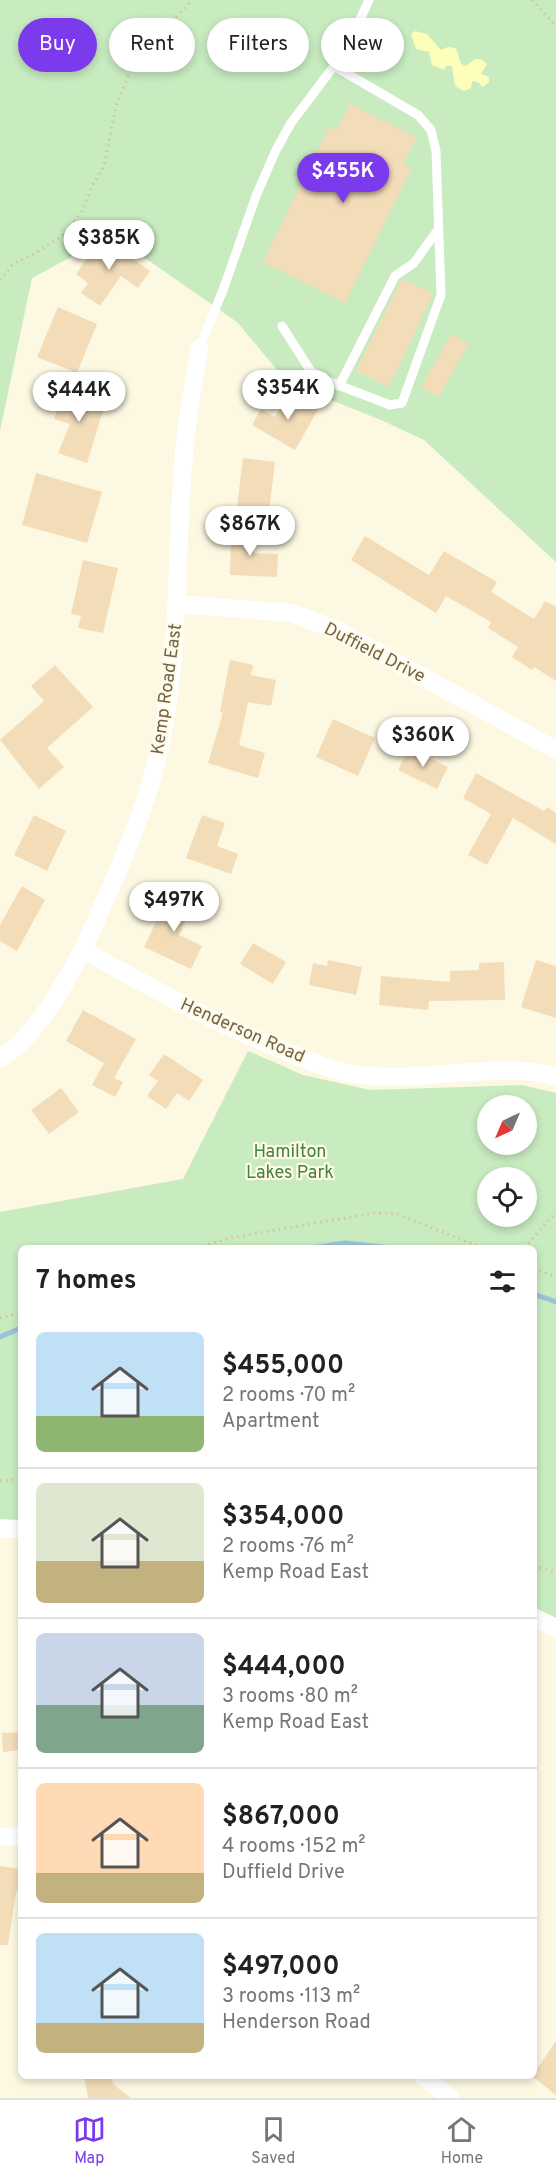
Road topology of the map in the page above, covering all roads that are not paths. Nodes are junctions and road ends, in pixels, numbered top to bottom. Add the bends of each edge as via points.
1 (369, 0) edge
2 (361, 18) edge
3 (329, 72) edge
4 (344, 72) edge
5 (439, 228) junction
6 (282, 326) dead end
7 (199, 349) joint
8 (339, 386) junction
9 (178, 604) junction
10 (556, 750) edge
11 (83, 950) junction
12 (0, 1059) edge
13 (556, 1077) edge
14 (0, 1529) edge
15 (18, 1530) edge
16 (537, 1619) edge
17 (556, 1628) edge
18 (18, 1836) edge
19 (0, 1837) edge
20 (427, 2079) edge
21 (450, 2098) edge

1 - 2 lane
3 - 7 lane via 276,150
4 - 5 lane via 418,115 431,130 436,151
5 - 8 lane via 426,250 395,276
5 - 8 lane via 441,295 402,403 390,405
6 - 8 lane via 310,370
7 - 9 street, Kemp Road East via 186,435
9 - 10 street, Duffield Drive via 292,613 341,632
9 - 11 street, Kemp Road East via 170,692 155,767 122,862
11 - 12 street, Kemp Road East via 30,1033
11 - 13 street, Henderson Road via 250,1037 307,1060 360,1075 410,1077 498,1072
14 - 15 street
16 - 17 street
18 - 19 street
20 - 21 street

